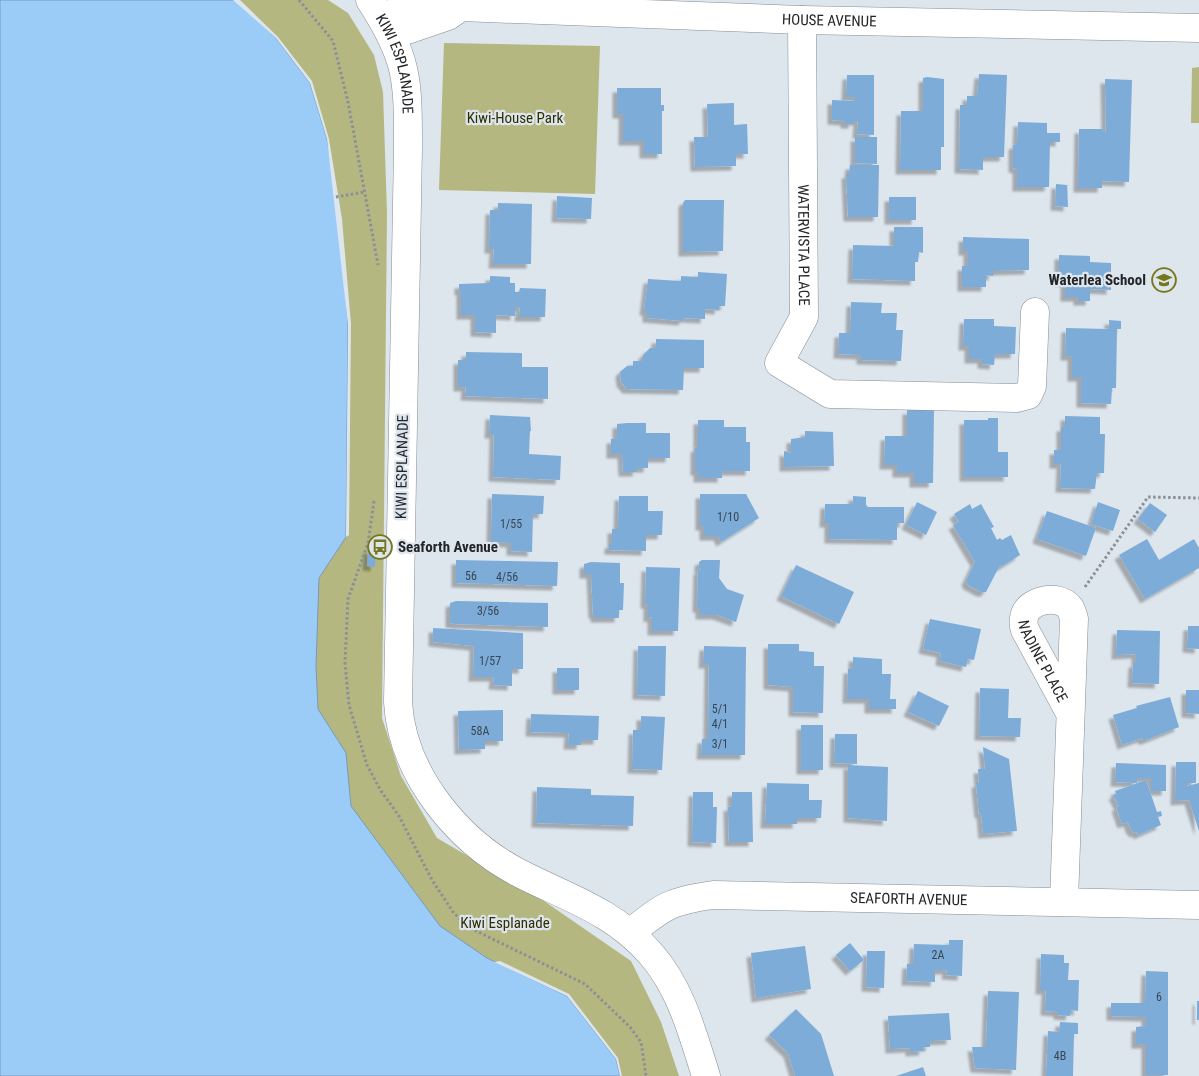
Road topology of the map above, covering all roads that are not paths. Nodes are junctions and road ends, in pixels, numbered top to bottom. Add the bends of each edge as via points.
1 (370, 0) edge
2 (424, 0) edge
3 (453, 3) edge
4 (802, 20) junction
5 (386, 24) junction
6 (1199, 28) edge
7 (1036, 312) dead end
8 (1070, 713) junction
9 (1064, 901) junction
10 (1199, 904) edge
11 (630, 933) junction
12 (706, 1076) edge

1 - 5 street, KIWI ESPLANADE
2 - 5 street via 400,7
3 - 4 street, HOUSE AVENUE
3 - 5 street, HOUSE AVENUE via 448,16 413,29
4 - 6 street, HOUSE AVENUE
4 - 7 street, WATERVISTA PLACE via 804,317 779,363 830,394 1017,398 1028,395 1032,386
5 - 11 street, KIWI ESPLANADE via 404,67 408,108 399,725 415,768 447,814 469,836 520,874 593,906
8 - 8 street, NADINE PLACE via 1025,630 1023,619 1029,610 1049,599 1060,600 1070,607 1074,619
8 - 9 street, NADINE PLACE
9 - 10 street, SEAFORTH AVENUE
9 - 11 street, SEAFORTH AVENUE via 714,895 681,899 660,909
11 - 12 street, KIWI ESPLANADE via 650,952 678,994

